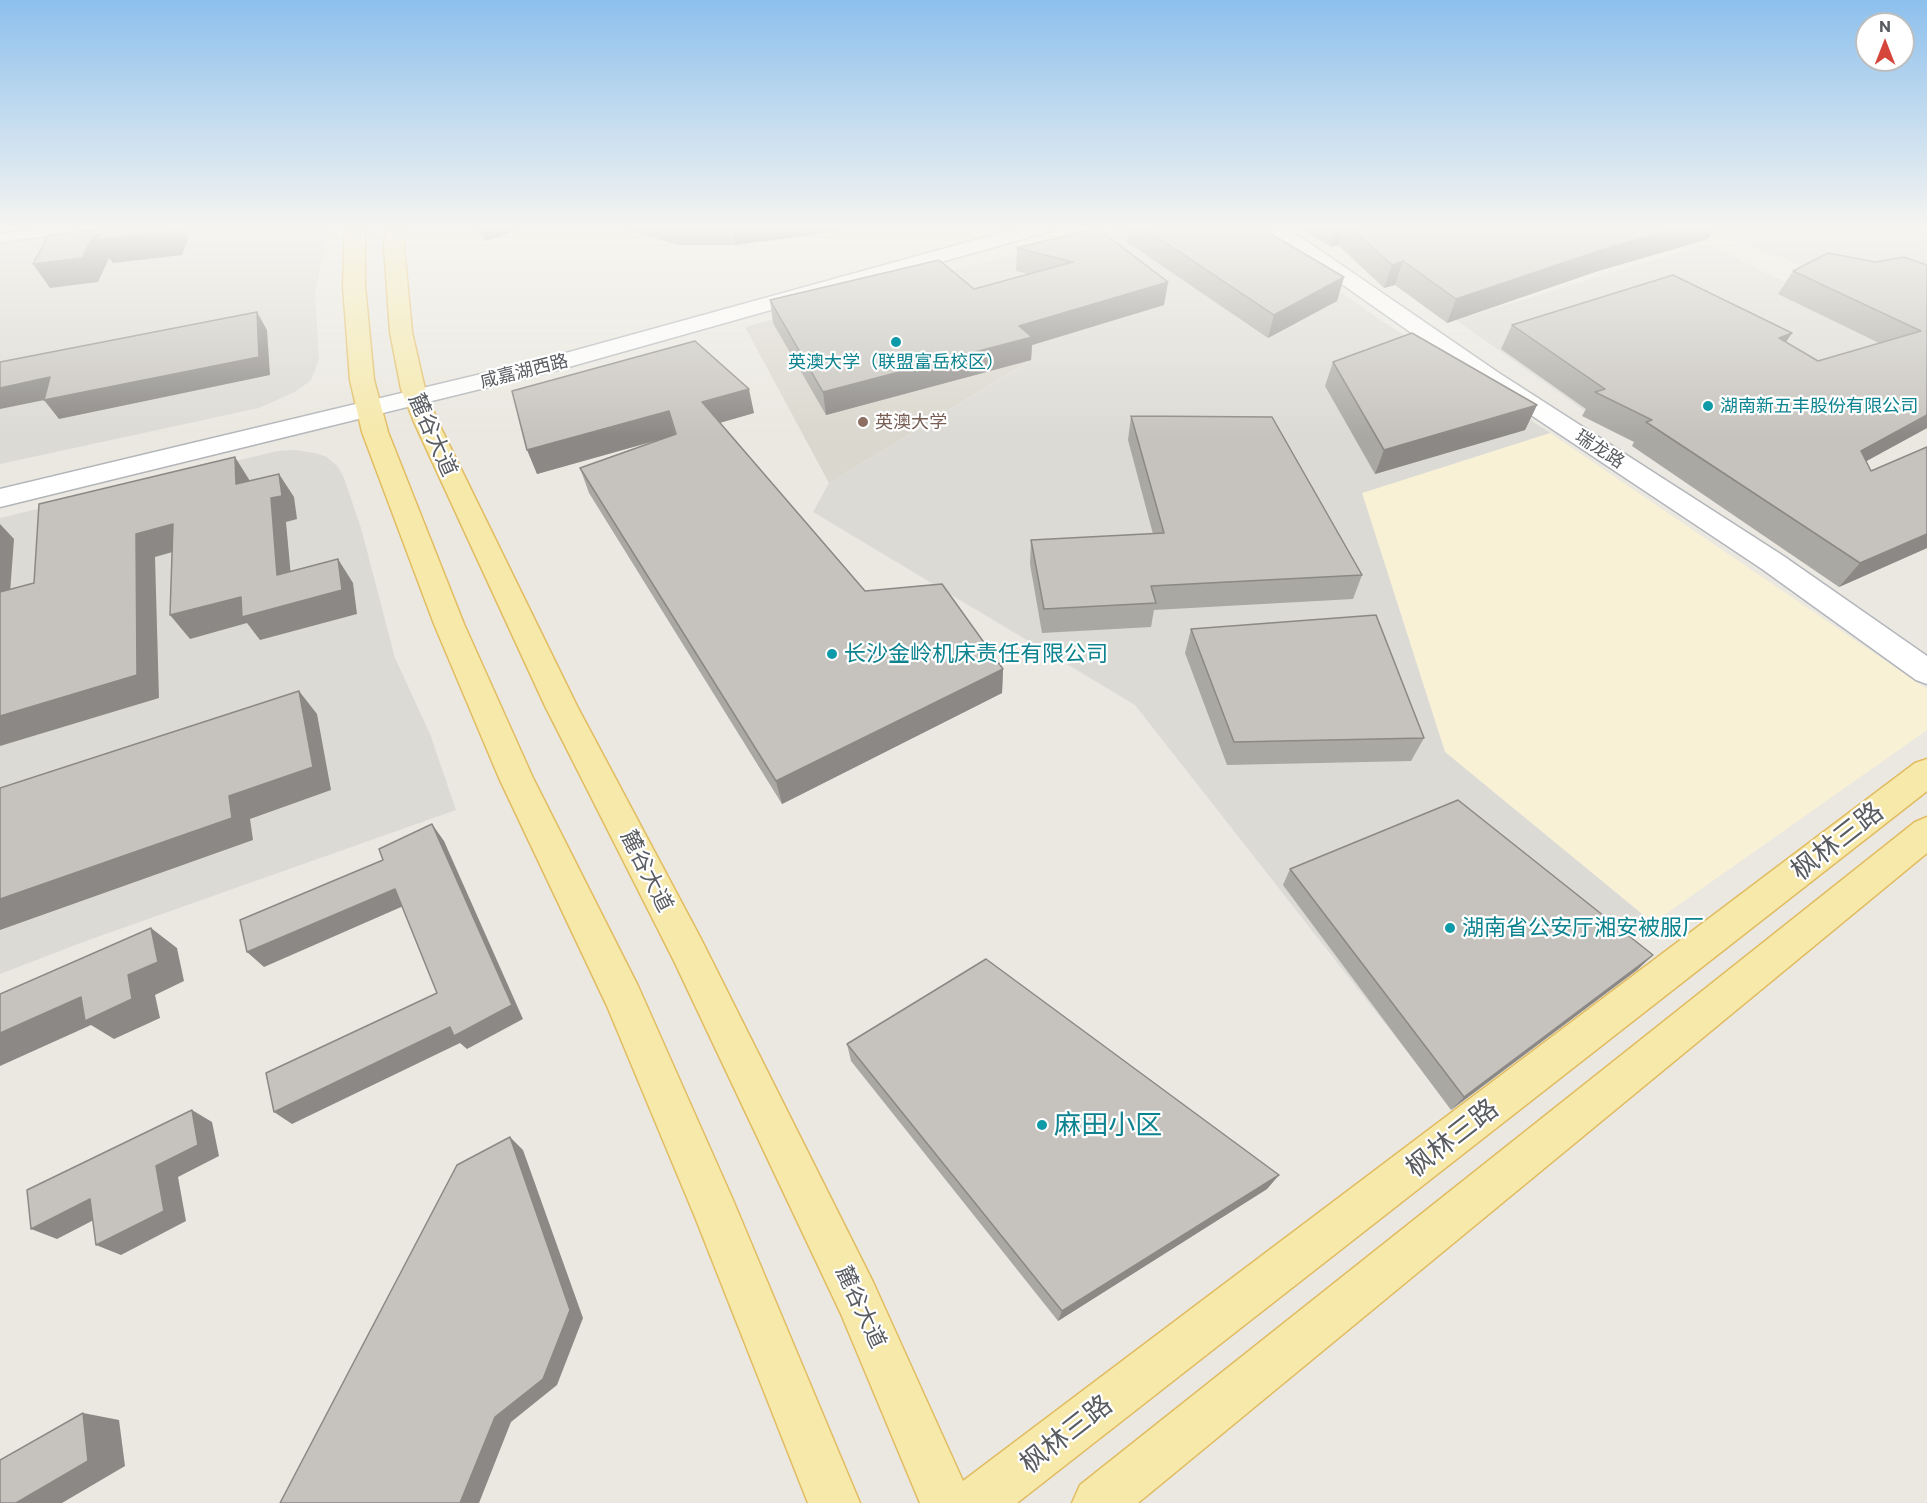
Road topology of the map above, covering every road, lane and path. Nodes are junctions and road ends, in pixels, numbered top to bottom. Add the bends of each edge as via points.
1 (355, 297) edge
2 (398, 297) edge
3 (760, 297) edge
4 (793, 297) edge
5 (1374, 297) edge
6 (1386, 297) edge
7 (414, 394) junction
8 (368, 406) junction
9 (0, 485) edge
10 (0, 498) edge
11 (1927, 660) edge
12 (1927, 672) edge
13 (1927, 772) edge
14 (1927, 832) edge
15 (834, 1503) edge
16 (946, 1503) edge
17 (976, 1503) edge
18 (1098, 1503) edge

1 - 8 main road
2 - 7 main road, 麓谷大道
3 - 7 main road, 咸嘉湖西路
4 - 7 main road, 咸嘉湖西路 via 550,365
5 - 12 main road, 瑞龙路 via 1772,562
6 - 11 main road, 瑞龙路 via 1780,557
7 - 8 main road, 咸嘉湖西路
7 - 16 main road, 麓谷大道 via 495,571 858,1298
8 - 9 main road, 咸嘉湖西路
8 - 10 main road, 咸嘉湖西路
8 - 15 main road via 454,635 516,778 624,999
13 - 17 main road, 枫林三路
14 - 18 main road, 枫林三路

